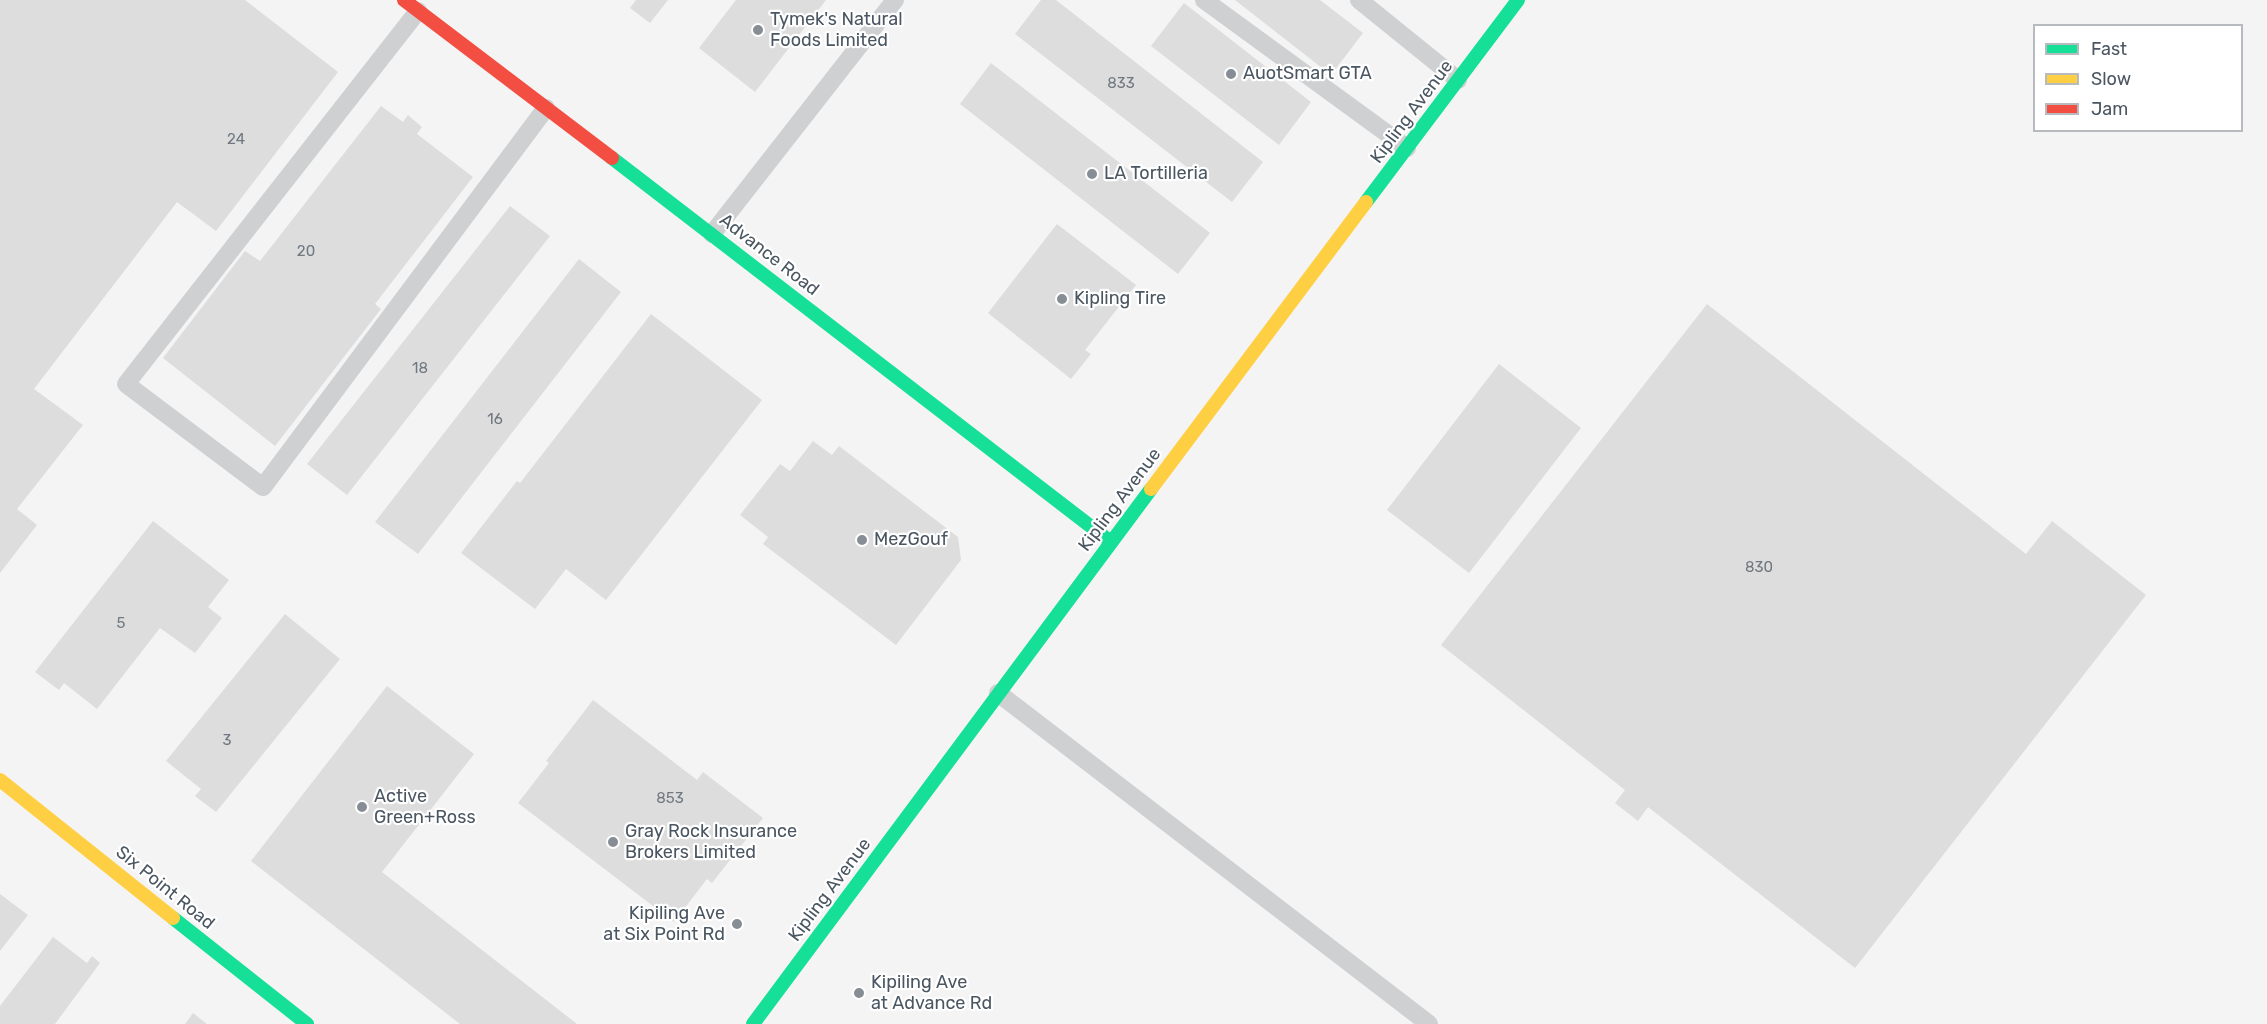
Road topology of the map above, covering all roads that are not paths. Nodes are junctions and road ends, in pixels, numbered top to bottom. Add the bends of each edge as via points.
1 (895, 0) edge
2 (1204, 0) edge
3 (1359, 0) edge
4 (1518, 0) edge
5 (411, 5) edge
6 (1458, 80) junction
7 (546, 108) junction
8 (1407, 148) junction
9 (712, 234) junction
10 (1111, 542) junction
11 (998, 693) junction
12 (0, 780) edge
13 (307, 1024) edge
14 (753, 1024) edge
15 (1429, 1024) edge

1 - 9 lane
2 - 8 lane
3 - 6 lane
4 - 6 main road, Kipling Avenue
5 - 7 main road, Advance Road
5 - 7 lane via 126,384 263,488
6 - 8 main road, Kipling Avenue
7 - 9 main road, Advance Road
8 - 10 main road, Kipling Avenue
9 - 10 main road, Advance Road
10 - 11 main road, Kipling Avenue
11 - 14 main road, Kipling Avenue
11 - 15 lane
12 - 13 main road, Six Point Road

